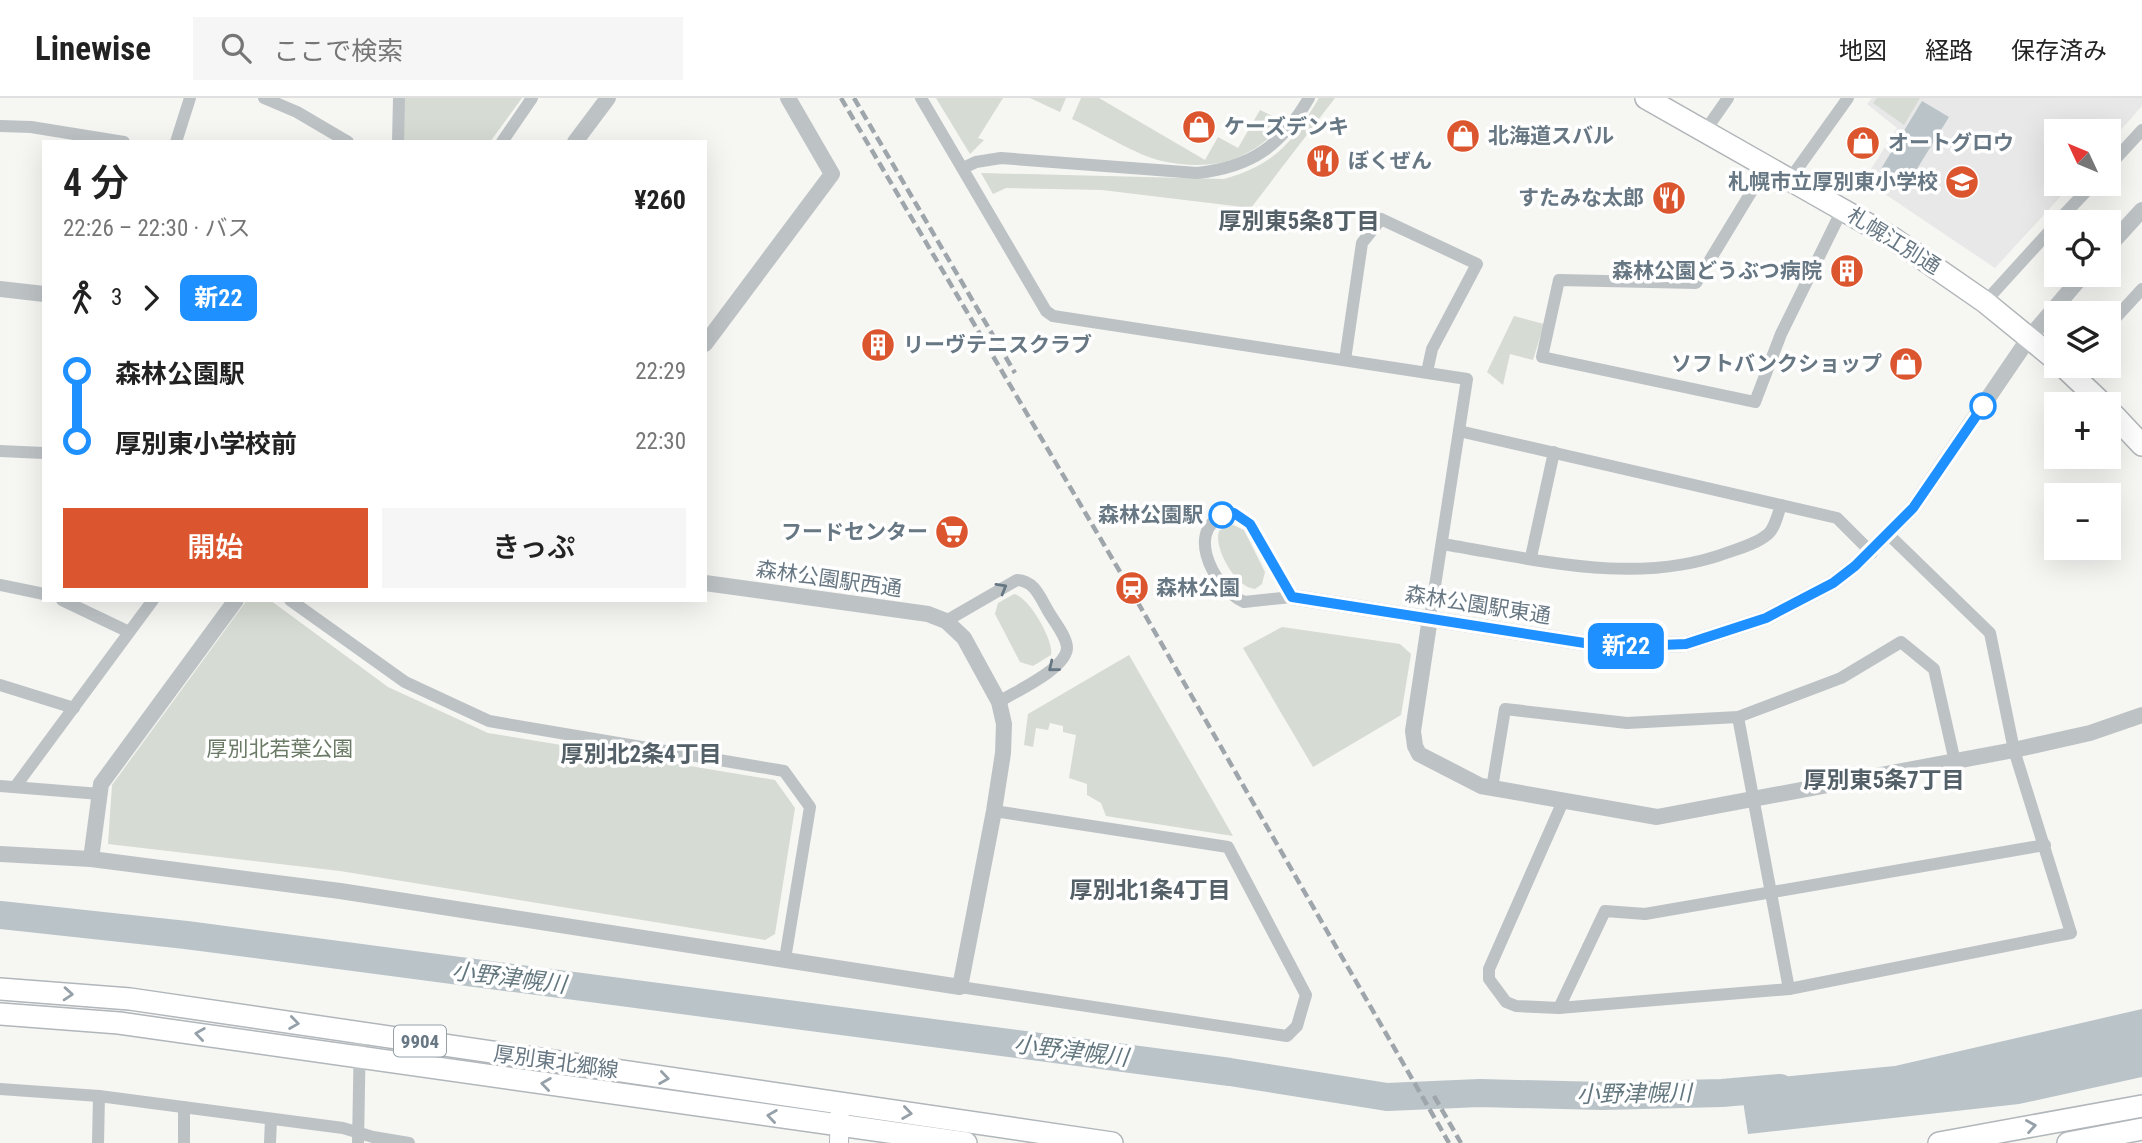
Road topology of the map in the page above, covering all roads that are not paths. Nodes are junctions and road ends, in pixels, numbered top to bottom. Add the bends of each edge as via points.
1 (190, 98) edge
2 (264, 98) edge
3 (399, 98) edge
4 (532, 98) edge
5 (608, 98) edge
6 (788, 98) edge
7 (921, 98) edge
8 (1309, 98) edge
9 (1646, 98) edge
10 (1728, 98) edge
11 (1848, 98) edge
12 (0, 126) edge
13 (2142, 130) edge
14 (1705, 131) junction
15 (112, 140) edge
16 (177, 140) edge
17 (345, 140) edge
18 (398, 140) edge
19 (503, 140) edge
20 (576, 140) edge
21 (2121, 153) edge
22 (1767, 166) junction
23 (963, 168) junction
24 (1790, 179) junction
25 (2082, 196) edge
26 (1843, 208) junction
27 (2069, 210) edge
28 (2142, 210) edge
29 (2121, 233) edge
30 (2044, 237) edge
31 (2073, 287) edge
32 (0, 289) edge
33 (2142, 289) edge
34 (42, 294) edge
35 (1985, 302) junction
36 (2121, 312) edge
37 (2029, 338) junction
38 (707, 341) edge
39 (2044, 349) edge
40 (1345, 360) junction
41 (1427, 372) junction
42 (2078, 378) edge
43 (2091, 392) edge
44 (2121, 423) edge
45 (1459, 431) junction
46 (2142, 445) edge
47 (0, 451) edge
48 (42, 453) edge
49 (1554, 453) junction
50 (1781, 505) junction
51 (1888, 534) junction
52 (1442, 544) junction
53 (1872, 553) junction
54 (1531, 557) junction
55 (707, 583) edge
56 (0, 585) edge
57 (42, 593) edge
58 (1292, 597) junction
59 (66, 602) edge
60 (152, 602) edge
61 (235, 602) edge
62 (293, 602) edge
63 (1430, 618) junction
64 (946, 621) junction
65 (129, 632) junction
66 (0, 685) edge
67 (999, 702) junction
68 (74, 708) junction
69 (2142, 715) edge
70 (1738, 717) junction
71 (2014, 750) junction
72 (1955, 762) junction
73 (0, 786) edge
74 (15, 787) junction
75 (1492, 788) junction
76 (100, 793) junction
77 (1755, 796) junction
78 (1564, 799) junction
79 (994, 811) junction
80 (2045, 845) junction
81 (0, 854) edge
82 (91, 859) junction
83 (1772, 894) junction
84 (785, 959) junction
85 (960, 987) junction
86 (0, 989) edge
87 (1789, 989) junction
88 (1559, 1008) junction
89 (0, 1014) edge
90 (360, 1032) junction
91 (360, 1057) junction
92 (0, 1089) edge
93 (99, 1096) junction
94 (840, 1104) junction
95 (2142, 1106) edge
96 (184, 1107) junction
97 (271, 1119) junction
98 (2142, 1129) edge
99 (839, 1134) edge
100 (358, 1138) edge
101 (98, 1143) edge
102 (184, 1143) edge
103 (270, 1143) edge
104 (409, 1143) edge
105 (967, 1143) edge
106 (1112, 1143) edge
107 (1939, 1143) edge
108 (2068, 1143) edge

1 - 16 street
2 - 17 street
3 - 18 street
4 - 19 street
5 - 20 street
6 - 38 street via 832,174
7 - 23 street
8 - 23 street via 1276,142 1228,169 1197,173 1001,158
9 - 14 main road, 札幌江別通
10 - 14 street
11 - 24 street
12 - 15 street
13 - 21 street
14 - 22 main road, 札幌江別通
22 - 24 main road, 札幌江別通
22 - 26 street via 1696,283 1559,280 1542,357 1755,401
23 - 40 street via 1053,316
24 - 26 main road, 札幌江別通
25 - 27 street
26 - 35 main road, 札幌江別通
28 - 29 street
30 - 35 street
31 - 37 street, 森林公園駅東通
32 - 34 street
33 - 36 street
35 - 37 main road, 札幌江別通
37 - 39 main road, 札幌江別通
37 - 51 street, 森林公園駅東通 via 1921,498
40 - 41 street
40 - 41 street via 1362,243 1381,219 1477,264 1432,349
41 - 45 street via 1466,379
42 - 43 main road, 札幌江別通
44 - 46 main road
45 - 49 street
45 - 52 street
47 - 48 street
49 - 50 street
49 - 54 street
50 - 53 street via 1841,520
50 - 54 street via 1765,536 1686,564 1624,569
51 - 53 street, 森林公園駅東通
51 - 71 street via 1990,633
52 - 54 street
52 - 63 street
53 - 63 street, 森林公園駅東通 via 1833,583 1766,618 1686,644 1610,647
55 - 64 street, 森林公園駅西通 via 928,614
56 - 57 street
58 - 58 street via 1253,603 1235,598 1204,551 1208,525 1222,515 1242,517
58 - 63 street, 森林公園駅東通
59 - 65 street
60 - 65 street
61 - 76 street via 101,783
62 - 84 street via 405,682 489,721 784,771 810,807
63 - 75 street via 1413,731 1415,746 1419,754
64 - 67 street via 964,638
64 -> 67 street via 1017,580 1036,590 1066,642 1065,656 1056,668
65 - 68 street
66 - 68 street
67 - 79 street via 1004,736
68 - 74 street
69 - 71 street via 2090,733
70 - 72 street via 1841,678 1901,642 1934,669
70 - 75 street via 1627,723 1505,709
70 - 77 street
71 - 72 street
71 - 80 street
72 - 77 street
73 - 74 street
74 - 76 street
75 - 78 street
76 - 82 street
77 - 78 street via 1657,817
77 - 83 street
78 - 88 street via 1489,969 1489,979 1506,1002
79 - 85 street
79 - 85 street via 1228,848 1306,995 1297,1026 1287,1036
80 - 83 street
80 - 87 street via 2071,933
81 - 82 street
82 - 84 street via 340,891
83 - 87 street
83 - 88 street via 1645,914 1605,911
84 - 85 street
86 -> 90 main road, 厚別東北郷線 / 9904 via 130,999
87 - 88 street
91 -> 89 main road, 厚別東北郷線 / 9904 via 119,1023
90 - 91 street
90 -> 94 main road, 厚別東北郷線 / 9904
99 -> 91 main road, 厚別東北郷線 / 9904
91 - 100 street
92 - 93 street
93 - 96 street
93 - 101 street
94 - 99 main road
94 -> 106 main road, 厚別東北郷線 / 9904
107 -> 95 main road
96 - 97 street
96 - 102 street
97 - 100 street
97 - 103 street
98 - 108 main road
99 - 105 main road, 厚別東北郷線 / 9904
100 - 104 street

